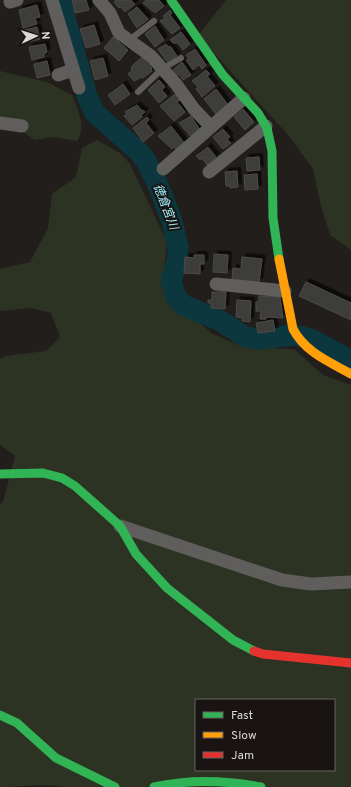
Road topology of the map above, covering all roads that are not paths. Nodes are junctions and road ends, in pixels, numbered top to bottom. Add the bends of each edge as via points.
1 (52, 0) edge
2 (171, 0) edge
3 (101, 1) edge
4 (154, 21) dead end
5 (128, 41) junction
6 (181, 58) dead end
7 (162, 69) junction
8 (73, 70) junction
9 (58, 74) dead end
10 (79, 88) dead end
11 (138, 92) dead end
12 (244, 98) junction
13 (0, 123) edge
14 (22, 126) dead end
15 (266, 126) junction
16 (211, 127) junction
17 (163, 169) dead end
18 (209, 172) dead end
19 (216, 284) dead end
20 (285, 291) junction
21 (351, 374) edge
22 (2, 477) edge
23 (120, 526) junction
24 (351, 582) edge
25 (351, 662) edge
26 (0, 715) edge
27 (115, 787) edge
28 (154, 787) edge
29 (261, 787) edge

1 - 8 street
2 - 12 street via 223,75
3 - 5 street via 119,33
4 - 5 lane
5 - 7 street via 148,54
6 - 7 lane
7 - 11 lane
7 - 16 street
8 - 9 street
8 - 10 street
12 - 15 street via 258,110
12 - 16 street
13 - 14 street
15 - 18 street
15 - 20 street via 271,146 274,229
16 - 17 street
19 - 20 street
20 - 21 street via 298,342 308,351
22 - 23 street via 13,473 44,473 62,478 75,486
23 - 24 street via 282,580 311,584
23 - 25 street via 136,554 167,588 233,640 263,654
26 - 27 street via 16,722 49,754
28 - 29 street via 181,782 236,783

